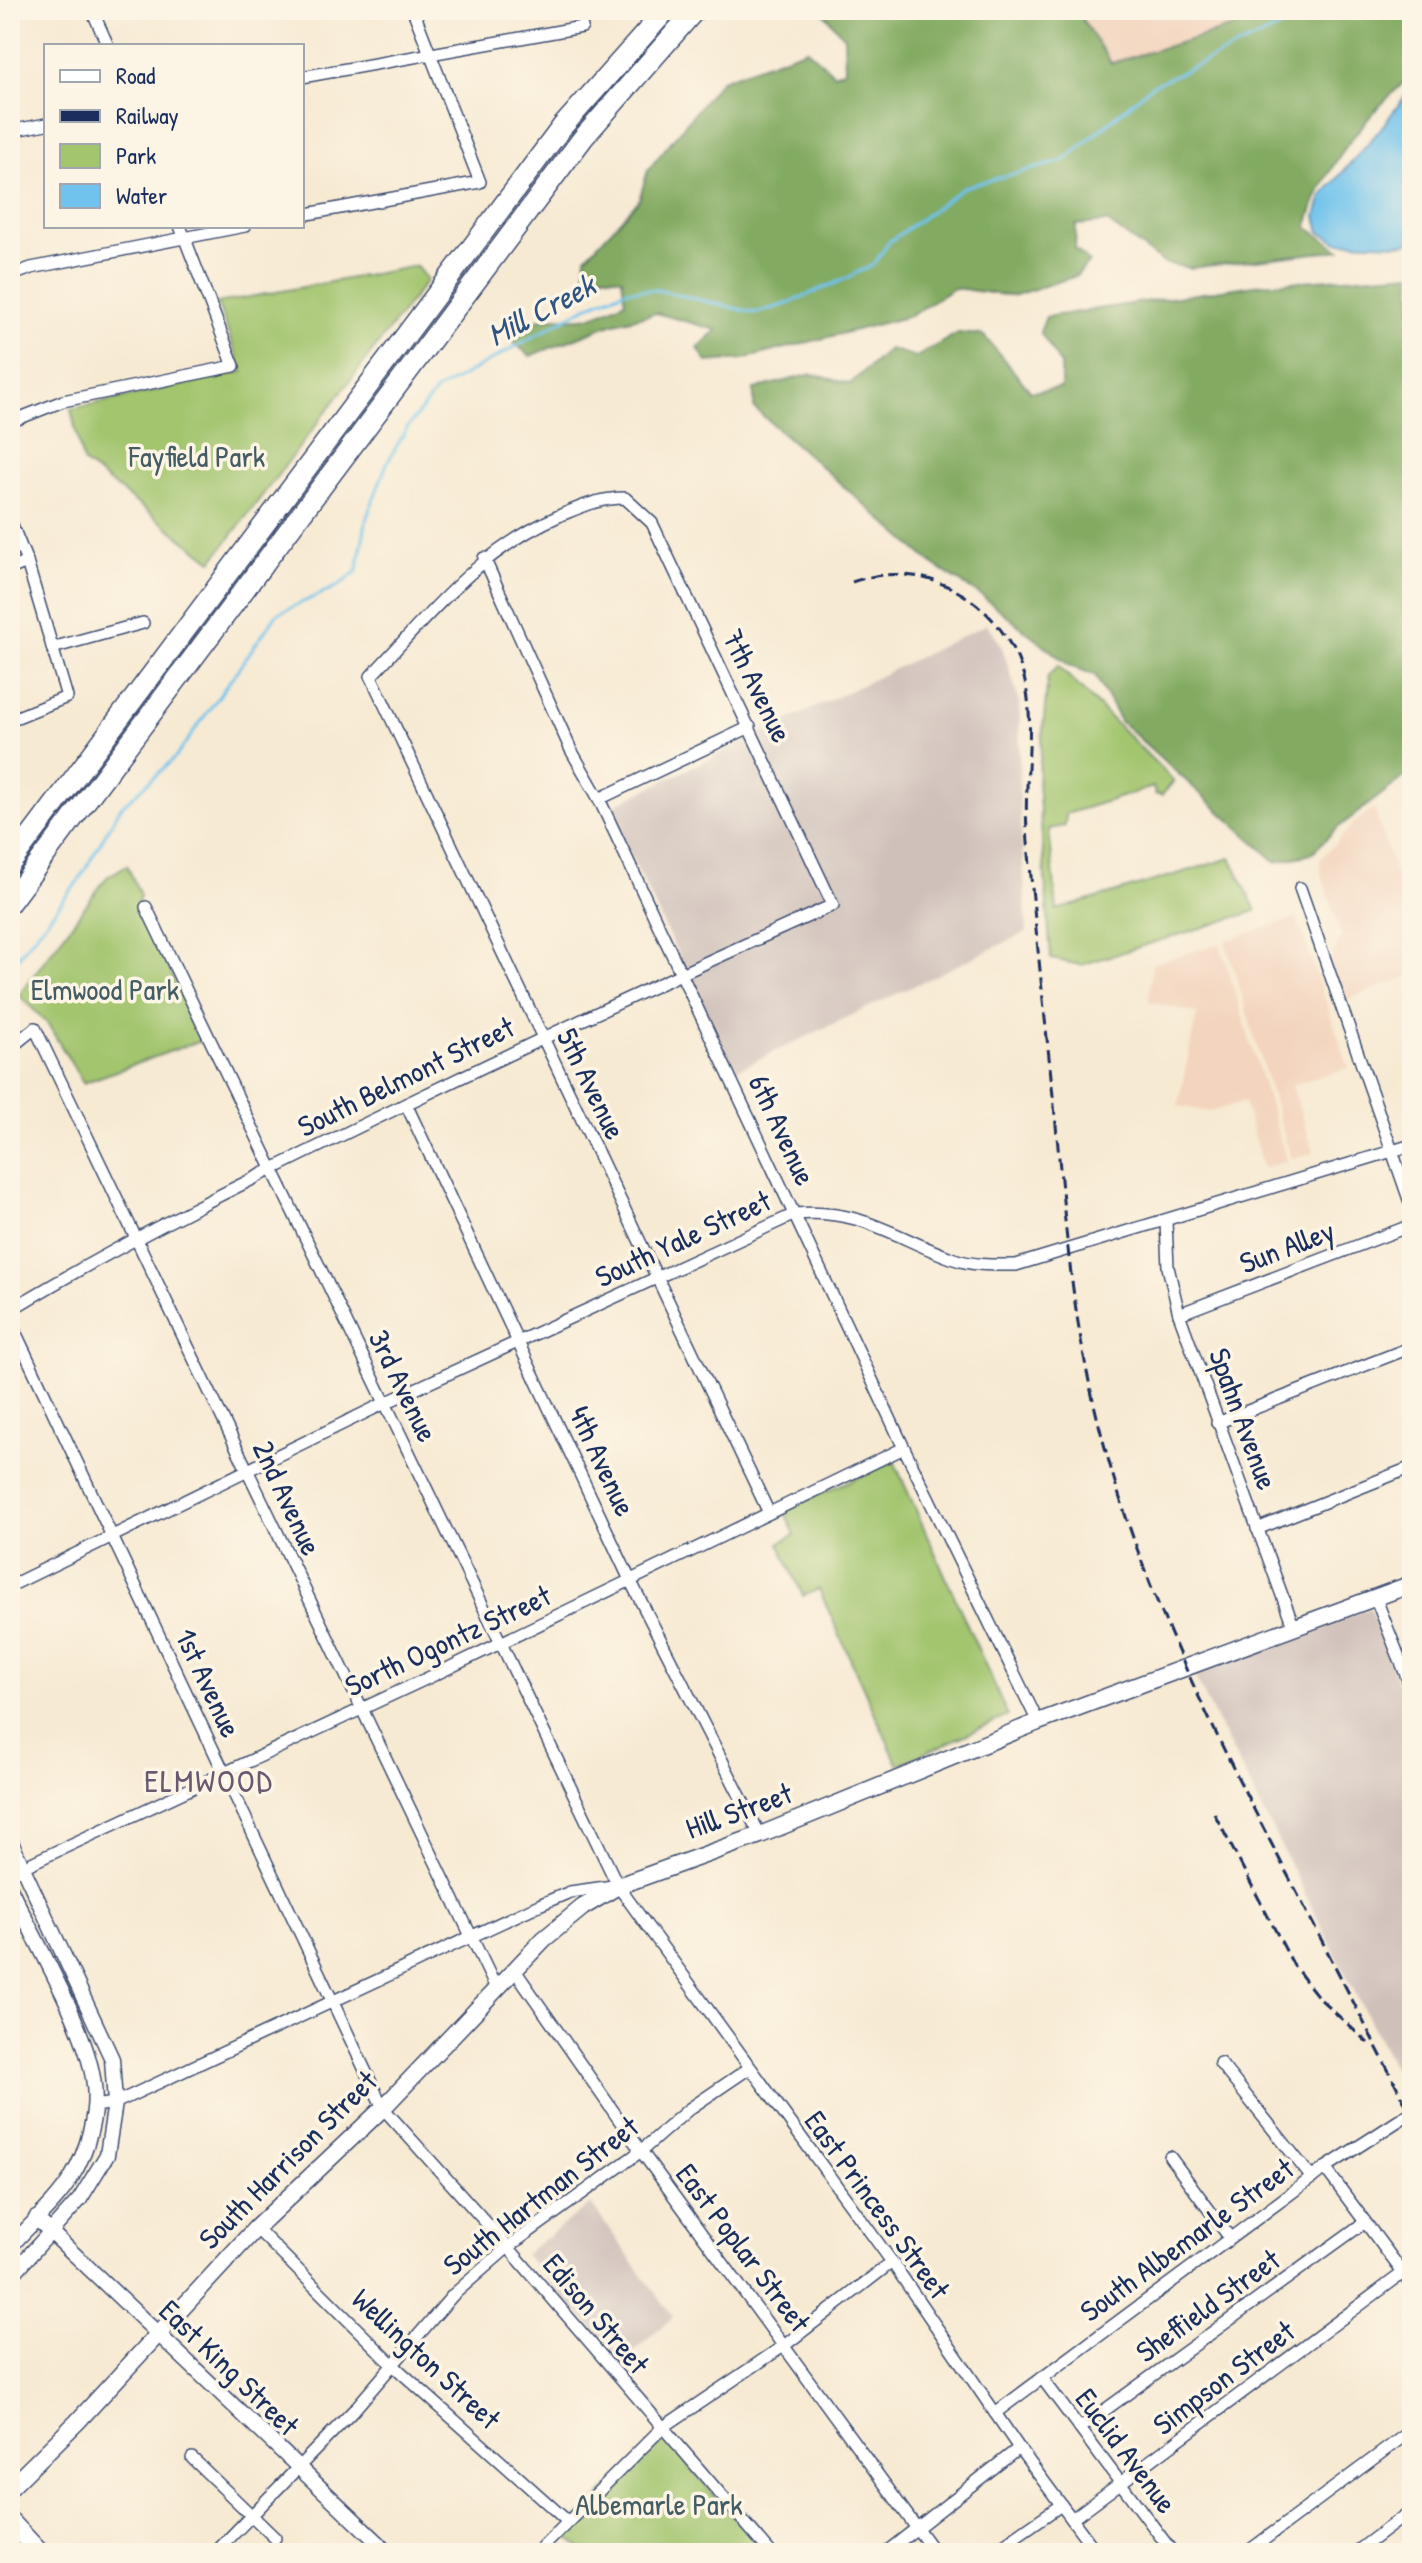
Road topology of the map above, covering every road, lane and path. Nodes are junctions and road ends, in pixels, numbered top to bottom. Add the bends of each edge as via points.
1 (92, 10) edge
2 (413, 10) edge
3 (666, 10) edge
4 (695, 10) edge
5 (582, 27) dead end
6 (107, 44) edge
7 (430, 53) junction
8 (304, 77) edge
9 (44, 124) edge
10 (10, 131) edge
11 (304, 215) edge
12 (224, 228) edge
13 (182, 232) edge
14 (10, 276) edge
15 (10, 422) edge
16 (10, 520) edge
17 (484, 558) junction
18 (27, 562) junction
19 (10, 569) edge
20 (143, 623) dead end
21 (52, 648) junction
22 (10, 720) edge
23 (750, 727) junction
24 (599, 799) junction
25 (10, 864) edge
26 (1300, 888) dead end
27 (10, 902) edge
28 (833, 905) joint
29 (146, 907) dead end
30 (679, 972) junction
31 (542, 1037) junction
32 (10, 1048) edge
33 (406, 1104) junction
34 (1412, 1145) edge
35 (1392, 1152) junction
36 (270, 1170) junction
37 (1412, 1208) edge
38 (795, 1214) junction
39 (1166, 1222) junction
40 (1412, 1225) edge
41 (135, 1237) junction
42 (657, 1276) junction
43 (10, 1310) edge
44 (1179, 1314) junction
45 (10, 1321) edge
46 (520, 1341) junction
47 (1412, 1347) edge
48 (385, 1403) junction
49 (1217, 1423) junction
50 (904, 1448) junction
51 (1412, 1467) edge
52 (249, 1472) junction
53 (769, 1513) junction
54 (1257, 1529) junction
55 (111, 1535) junction
56 (630, 1580) junction
57 (1412, 1584) edge
58 (10, 1586) edge
59 (1376, 1599) junction
60 (1294, 1628) junction
61 (499, 1644) junction
62 (1412, 1690) edge
63 (360, 1709) junction
64 (1038, 1722) junction
65 (225, 1774) junction
66 (760, 1835) junction
67 (10, 1840) edge
68 (17, 1870) edge
69 (618, 1886) junction
70 (10, 1888) edge
71 (470, 1938) junction
72 (514, 1969) junction
73 (496, 1988) junction
74 (334, 2001) junction
75 (1220, 2063) dead end
76 (748, 2069) junction
77 (115, 2103) junction
78 (95, 2106) junction
79 (383, 2108) junction
80 (1412, 2112) edge
81 (641, 2151) junction
82 (1170, 2157) dead end
83 (1325, 2168) junction
84 (1312, 2178) junction
85 (36, 2218) junction
86 (1365, 2222) junction
87 (256, 2228) junction
88 (52, 2232) junction
89 (1230, 2238) junction
90 (10, 2247) edge
91 (508, 2247) junction
92 (892, 2262) junction
93 (1403, 2273) junction
94 (10, 2277) edge
95 (1412, 2285) edge
96 (157, 2336) junction
97 (785, 2345) junction
98 (393, 2365) junction
99 (1042, 2378) junction
100 (995, 2413) junction
101 (662, 2428) junction
102 (1080, 2428) junction
103 (1411, 2434) edge
104 (1019, 2448) junction
105 (192, 2458) dead end
106 (296, 2468) junction
107 (1122, 2485) junction
108 (10, 2488) edge
109 (1061, 2505) junction
110 (1412, 2510) edge
111 (252, 2514) junction
112 (1072, 2519) junction
113 (566, 2520) junction
114 (10, 2521) edge
115 (918, 2528) junction
116 (10, 2533) edge
117 (275, 2538) dead end
118 (38, 2553) edge
119 (215, 2553) edge
120 (389, 2553) edge
121 (537, 2553) edge
122 (771, 2553) edge
123 (885, 2553) edge
124 (935, 2553) edge
125 (992, 2553) edge
126 (1097, 2553) edge
127 (1173, 2553) edge
128 (1246, 2553) edge
129 (1355, 2553) edge

1 - 6 street
2 - 7 street
3 - 25 highway via 562,127
4 - 27 highway via 583,138
5 - 7 street
7 - 8 street
7 - 11 street via 480,182
9 - 10 street
12 - 13 street
13 - 14 street
13 - 15 street via 234,366 63,401
16 - 18 street
17 - 23 street, 7th Avenue via 525,531 594,501 625,498 652,523
17 - 24 street, 6th Avenue via 571,750
17 - 31 street, 5th Avenue via 371,676
18 - 19 street
18 - 21 street
20 - 21 street
21 - 22 street via 67,697
23 - 24 street
23 - 28 street, 7th Avenue
24 - 30 street, 6th Avenue
26 - 35 street
28 - 30 street, South Belmont Street
29 - 36 street, 3rd Avenue
30 - 31 street, South Belmont Street
30 - 38 street, 6th Avenue
31 - 33 street, South Belmont Street
31 - 42 street, 5th Avenue
32 - 41 street, 2nd Avenue via 35,1028
33 - 36 street, South Belmont Street
33 - 46 street, 4th Avenue
34 - 35 street, South Yale Street
35 - 37 street
35 - 39 street, South Yale Street
36 - 41 street, South Belmont Street
36 - 48 street, 3rd Avenue
38 - 39 street, South Yale Street via 840,1213 985,1265 1016,1265
38 - 42 street, South Yale Street
38 - 50 street, 6th Avenue
39 - 44 street, Spahn Avenue via 1168,1267
40 - 44 street, Sun Alley
41 - 43 street, South Belmont Street
41 - 52 street, 2nd Avenue
42 - 46 street, South Yale Street
42 - 53 street, 5th Avenue
44 - 49 street, Spahn Avenue
45 - 55 street, 1st Avenue
46 - 48 street, South Yale Street
46 - 56 street, 4th Avenue
47 - 49 street
48 - 52 street, South Yale Street
48 - 61 street, 3rd Avenue
49 - 54 street, Spahn Avenue
50 - 53 street, Sorth Ogontz Street
50 - 64 street, 6th Avenue
51 - 54 street
52 - 55 street, South Yale Street
52 - 63 street, 2nd Avenue
53 - 56 street, Sorth Ogontz Street
54 - 60 street, Spahn Avenue
55 - 58 street, South Yale Street
55 - 65 street, 1st Avenue
56 - 61 street, Sorth Ogontz Street
56 - 66 street, 4th Avenue
57 - 59 main road, Hill Street
59 - 60 main road, Hill Street
59 - 62 street
60 - 64 main road, Hill Street
61 - 63 street, Sorth Ogontz Street
61 - 69 street, 3rd Avenue
63 - 65 street, Sorth Ogontz Street
63 - 71 street, 2nd Avenue
64 - 66 main road, Hill Street
65 - 68 street, Sorth Ogontz Street
65 - 74 street, 1st Avenue
66 - 69 main road, Hill Street
67 - 68 street
68 - 77 street via 112,2059
69 - 71 street, Hill Street via 570,1892
69 - 72 main road, South Harrison Street via 557,1928
69 - 76 street, East Princess Street
70 - 78 street via 83,2040 94,2078
71 - 73 street, 2nd Avenue
71 - 74 street, Hill Street
72 - 73 main road, South Harrison Street
72 - 81 street, East Poplar Street
73 - 79 main road, South Harrison Street
74 - 77 street, Hill Street
74 - 79 street, 1st Avenue
75 - 84 street
76 - 81 street, South Hartman Street via 689,2109
76 - 92 street, East Princess Street
77 - 78 street, Hill Street
77 - 88 street via 107,2155
78 - 85 street via 71,2178
79 - 87 main road, South Harrison Street
79 - 91 street, Edison Street
80 - 83 street, South Albemarle Street
81 - 91 street, South Hartman Street
81 - 97 street, East Poplar Street
82 - 89 street
83 - 84 street, South Albemarle Street
83 - 86 street
84 - 89 street, South Albemarle Street
85 - 88 street, East King Street
85 - 90 street
86 - 93 street
86 - 102 street, Sheffield Street
87 - 96 main road, South Harrison Street
87 - 98 street, Wellington Street
88 - 94 street
88 - 96 street, East King Street
89 - 99 street, South Albemarle Street
91 - 98 street, South Hartman Street via 452,2296
91 - 101 street, Edison Street
92 - 97 street
92 - 100 street, East Princess Street
93 - 95 street
93 - 107 street, Simpson Street
96 - 106 street, East King Street
96 - 108 main road, South Harrison Street
97 - 101 street
97 - 115 street, East Poplar Street
98 - 106 street, South Hartman Street
98 - 113 street, Wellington Street
99 - 100 street, South Albemarle Street
99 - 102 street, Euclid Avenue
100 - 104 street, East Princess Street
101 - 113 street
101 - 122 street, Edison Street
102 - 107 street, Euclid Avenue
103 - 128 street
104 - 109 street, East Princess Street
104 - 115 street
105 - 111 street
106 - 111 street, South Hartman Street
106 - 120 street, East King Street
107 - 112 street, Simpson Street
107 - 127 street, Euclid Avenue
109 - 112 street, East Princess Street
109 - 125 street
110 - 129 street
111 - 117 street
111 - 119 street, South Hartman Street
112 - 126 street, East Princess Street
113 - 121 street
114 - 118 main road
115 - 123 street
115 - 124 street, East Poplar Street
116 - 118 main road

